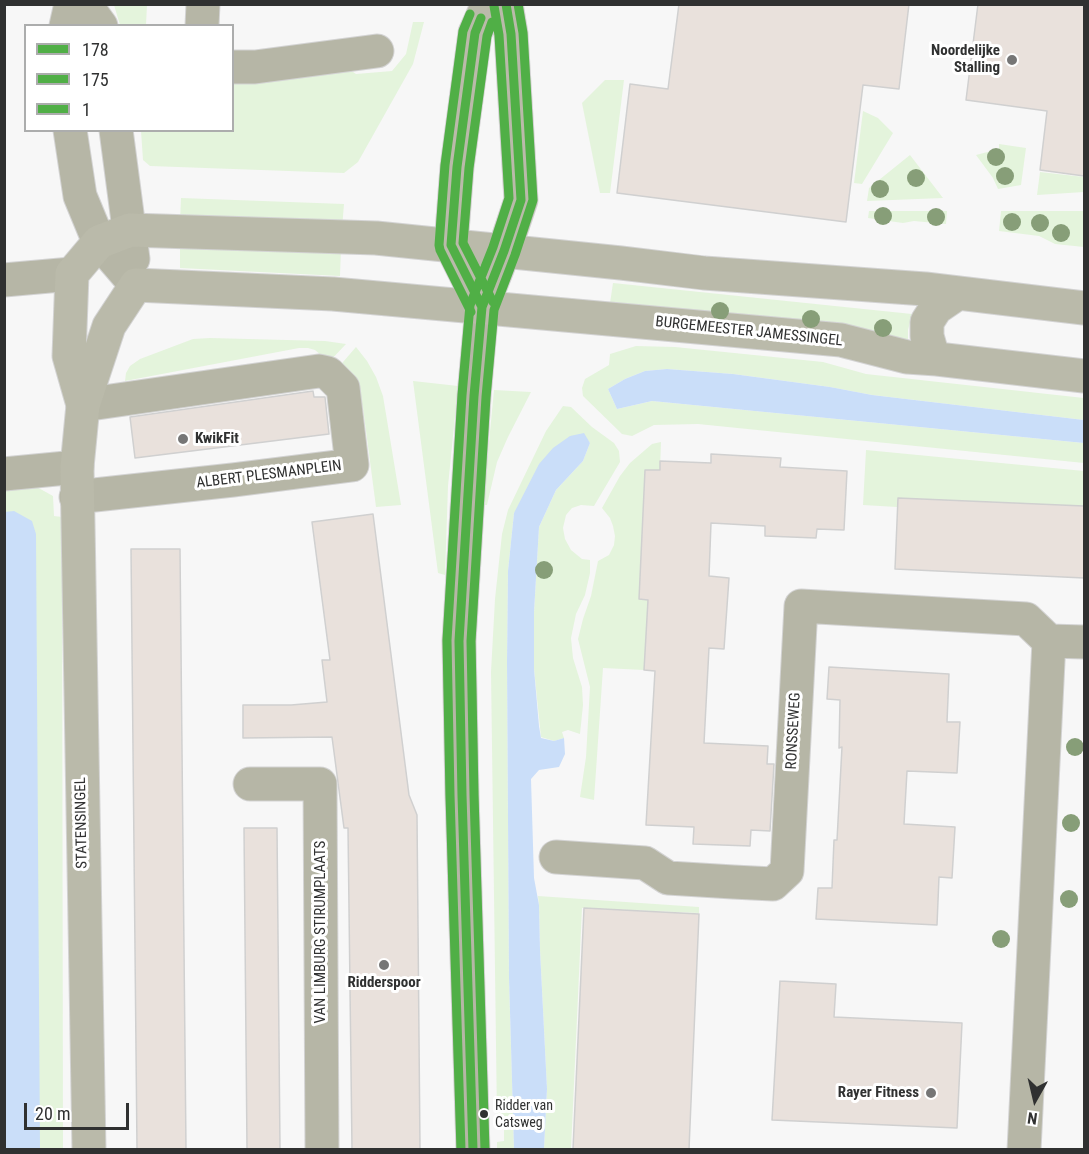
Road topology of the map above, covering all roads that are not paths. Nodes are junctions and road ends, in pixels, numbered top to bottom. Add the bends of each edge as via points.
1 (71, 4) edge
2 (85, 4) edge
3 (203, 4) edge
4 (488, 4) edge
5 (506, 4) edge
6 (66, 24) edge
7 (100, 24) edge
8 (202, 24) edge
9 (377, 51) dead end
10 (234, 67) edge
11 (70, 132) edge
12 (116, 132) edge
13 (130, 230) junction
14 (99, 242) junction
15 (451, 245) junction
16 (504, 251) junction
17 (72, 274) junction
18 (4, 280) edge
19 (136, 285) junction
20 (958, 293) junction
21 (482, 307) junction
22 (1084, 308) edge
23 (937, 359) junction
24 (1079, 372) edge
25 (83, 405) junction
26 (4, 474) edge
27 (76, 482) junction
28 (1049, 641) junction
29 (1084, 642) edge
30 (250, 784) dead end
31 (556, 857) dead end
32 (89, 1149) edge
33 (322, 1149) edge
34 (473, 1149) edge
35 (1024, 1149) edge

1 - 6 street
2 - 7 street
3 - 8 street
4 - 15 main road via 474,33
5 - 16 main road via 521,200
9 - 10 street
11 - 14 street via 80,196
12 - 13 street
13 - 14 main road
13 - 15 main road via 376,238
13 - 19 street
14 - 17 main road
14 - 19 street
15 - 16 main road
15 - 21 main road
16 - 20 main road via 704,273
16 - 21 main road
17 - 18 street
17 - 25 main road via 69,356
19 - 21 main road via 333,294
19 - 25 main road via 109,326
20 - 22 main road
20 - 23 main road via 936,308 927,322 927,336
21 - 23 main road, BURGEMEESTER JAMESSINGEL via 841,339 907,357
21 - 34 street via 459,641
23 - 24 main road, BURGEMEESTER JAMESSINGEL
25 - 27 main road
25 - 27 street, ALBERT PLESMANPLEIN via 319,371 328,373 343,388 352,465 233,480
26 - 27 street
27 - 32 main road, STATENSINGEL
28 - 29 street
28 - 31 street, RONSSEWEG via 1026,619 801,606 787,871 773,884 722,882 668,878 645,863
28 - 35 street
30 - 33 street, VAN LIMBURG STIRUMPLAATS via 320,784

